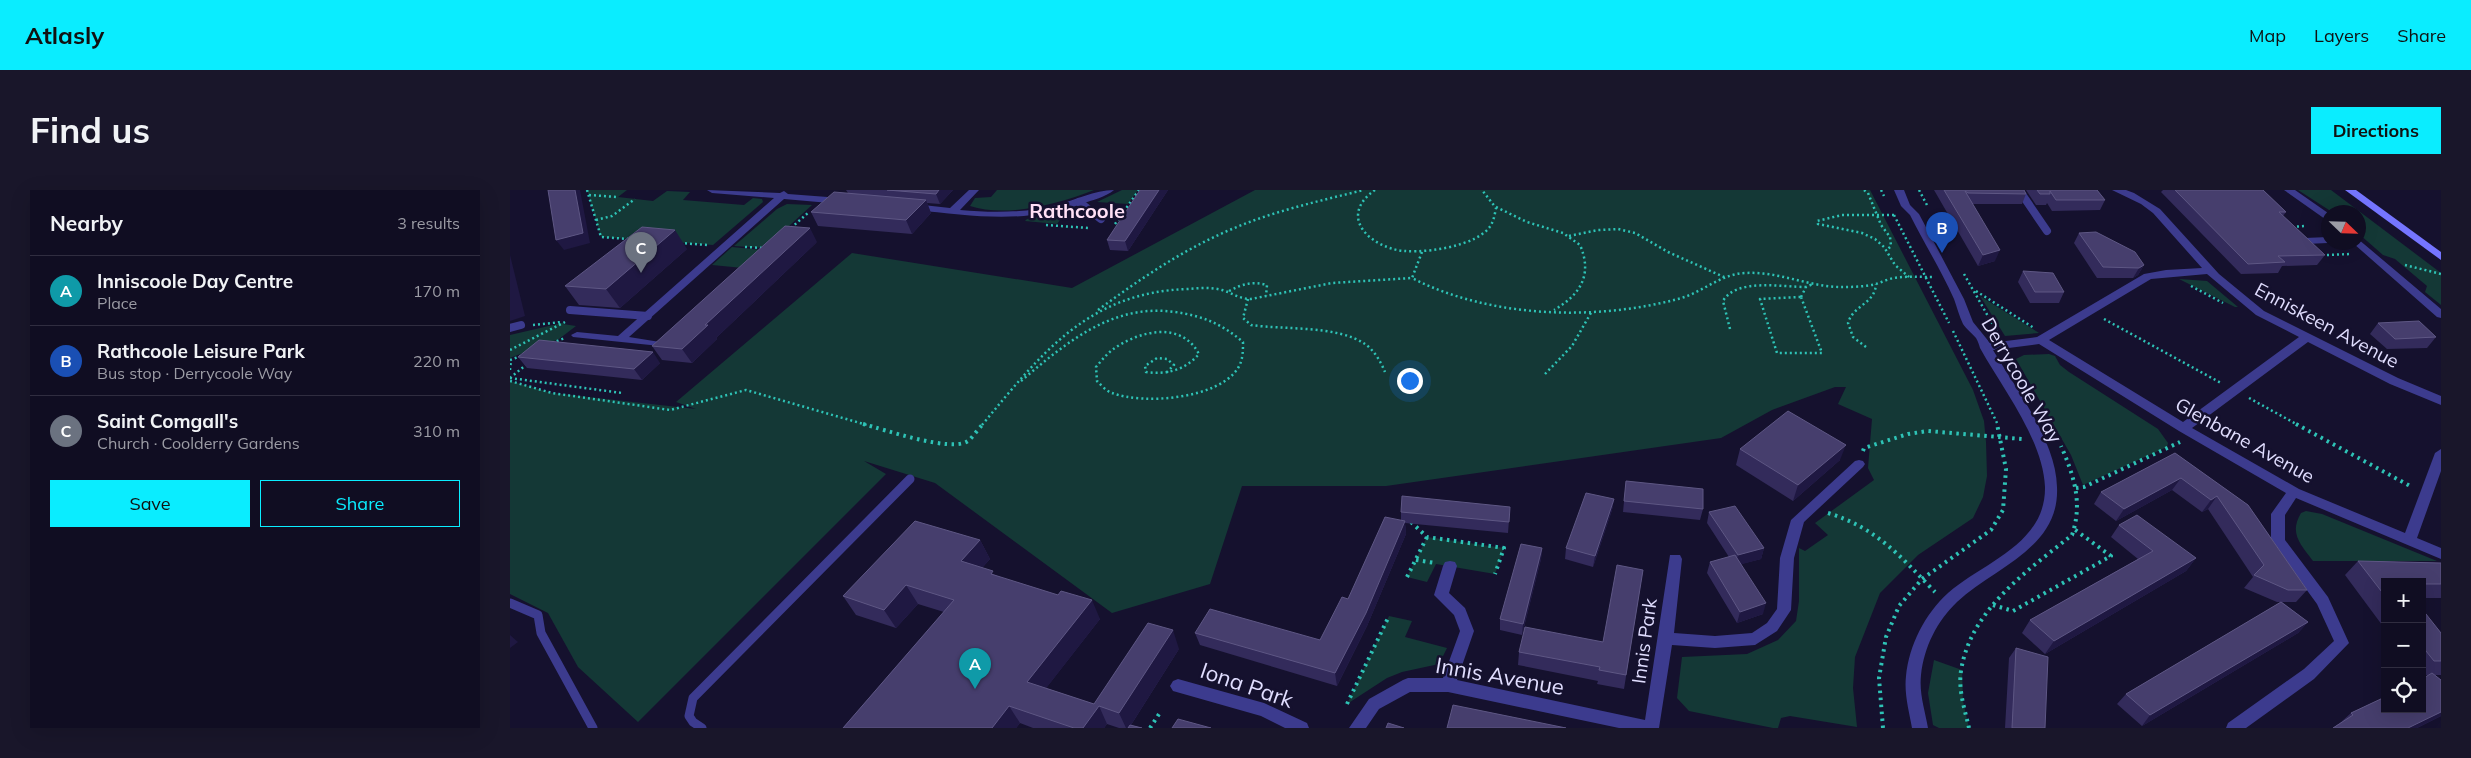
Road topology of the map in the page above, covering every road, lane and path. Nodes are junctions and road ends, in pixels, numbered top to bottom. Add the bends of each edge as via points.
1 (587, 190) edge
2 (712, 190) edge
3 (974, 190) edge
4 (1109, 190) edge
5 (1364, 190) edge
6 (1375, 190) edge
7 (1482, 190) edge
8 (1864, 190) edge
9 (1881, 190) edge
10 (1899, 190) edge
11 (1919, 190) edge
12 (2019, 190) edge
13 (2117, 190) edge
14 (2290, 190) edge
15 (2350, 190) edge
16 (786, 193) edge
17 (589, 196) junction
18 (617, 197) dead end
19 (1885, 198) dead end
20 (635, 199) dead end
21 (822, 200) junction
22 (850, 202) edge
23 (1079, 202) junction
24 (906, 207) edge
25 (1496, 207) junction
26 (1891, 210) dead end
27 (1930, 210) dead end
28 (953, 211) junction
29 (2321, 212) edge
30 (1879, 214) junction
31 (1894, 215) junction
32 (1101, 219) dead end
33 (596, 220) junction
34 (2309, 226) dead end
35 (2290, 227) edge
36 (788, 230) edge
37 (2047, 231) dead end
38 (1568, 236) junction
39 (638, 240) edge
40 (2321, 240) edge
41 (2305, 241) edge
42 (676, 242) dead end
43 (726, 246) junction
44 (1888, 249) junction
45 (2366, 249) edge
46 (1422, 252) junction
47 (761, 255) edge
48 (2441, 257) edge
49 (1961, 268) dead end
50 (2210, 271) junction
51 (2166, 273) junction
52 (1725, 277) junction
53 (1925, 277) junction
54 (1948, 277) junction
55 (1412, 278) junction
56 (1909, 278) junction
57 (1813, 284) junction
58 (1876, 284) junction
59 (1806, 287) junction
60 (1229, 291) junction
61 (1975, 291) junction
62 (1266, 296) junction
63 (1801, 298) junction
64 (1248, 299) junction
65 (2228, 305) dead end
66 (570, 310) dead end
67 (1554, 310) junction
68 (1592, 311) junction
69 (2089, 311) junction
70 (1095, 313) junction
71 (2441, 315) edge
72 (648, 316) junction
73 (566, 322) dead end
74 (520, 325) dead end
75 (510, 328) edge
76 (1730, 329) dead end
77 (577, 335) dead end
78 (2044, 338) junction
79 (2306, 338) junction
80 (559, 340) edge
81 (620, 340) junction
82 (656, 344) edge
83 (2005, 346) junction
84 (546, 347) edge
85 (1866, 347) dead end
86 (1986, 347) junction
87 (510, 350) edge
88 (526, 354) edge
89 (510, 360) edge
90 (532, 360) edge
91 (510, 370) edge
92 (1167, 372) junction
93 (1385, 372) dead end
94 (1545, 374) dead end
95 (510, 379) edge
96 (1011, 390) junction
97 (2235, 390) junction
98 (622, 393) dead end
99 (2441, 401) edge
100 (2183, 428) junction
101 (2195, 435) junction
102 (2002, 437) junction
103 (2056, 437) dead end
104 (2037, 440) junction
105 (2441, 452) edge
106 (1859, 464) joint
107 (910, 479) dead end
108 (2076, 488) junction
109 (2294, 492) junction
110 (2426, 494) junction
111 (1810, 509) junction
112 (1409, 521) edge
113 (2074, 529) junction
114 (1427, 537) junction
115 (2410, 539) junction
116 (2441, 554) edge
117 (1675, 559) dead end
118 (1416, 560) junction
119 (1443, 565) joint
120 (1495, 574) dead end
121 (1407, 577) dead end
122 (1922, 580) junction
123 (510, 603) edge
124 (1947, 604) junction
125 (1993, 605) junction
126 (1390, 616) dead end
127 (1666, 639) junction
128 (1448, 685) junction
129 (1178, 686) dead end
130 (1347, 704) dead end
131 (1161, 711) dead end
132 (593, 728) edge
133 (702, 728) edge
134 (1150, 728) edge
135 (1301, 728) edge
136 (1357, 728) edge
137 (1651, 728) edge
138 (1884, 728) edge
139 (1920, 728) edge
140 (1969, 728) edge
141 (2234, 728) edge

1 - 17 path
2 - 16 street
3 - 28 street
4 - 23 street
5 - 70 path via 1253,222 1215,237 1134,284
6 - 46 path via 1358,208 1359,226 1366,234 1389,247
7 - 25 path
8 - 30 path
9 - 19 path
10 - 54 street, Derrycoole Way
11 - 27 path
12 - 37 lane
13 - 50 street, Enniskeen Avenue via 2130,193 2151,207
14 - 29 street
15 - 48 main road
16 - 21 street
16 - 43 street
17 - 18 path
17 - 33 path
20 - 33 path via 612,216
21 - 22 street
21 - 36 path
23 - 28 street via 1047,211 1013,215
23 - 32 lane
24 - 28 street
25 - 38 path via 1526,222
25 - 46 path via 1497,215 1487,232 1452,249
26 - 31 path
30 - 31 path
30 - 44 path via 1881,225 1890,237
30 - 44 path via 1842,215 1818,221 1818,224 1861,232
31 - 53 path
33 - 39 path via 601,237
34 - 35 path
38 - 52 path via 1618,229
38 - 67 path via 1575,239 1583,250 1586,274 1582,288 1567,303
40 - 41 street
42 - 43 path
43 - 47 path via 768,248
43 - 72 street
44 - 56 path via 1891,261
45 - 71 street
46 - 55 path
49 - 61 path
50 - 51 street
50 - 79 street, Enniskeen Avenue via 2260,313
51 - 65 path
51 - 69 street via 2148,276
52 - 57 path via 1744,273 1773,275
52 - 68 path via 1680,299
53 - 54 path
53 - 56 path
53 - 102 path via 1983,390
54 - 86 street, Derrycoole Way via 1968,323
55 - 62 path via 1318,284
55 - 67 path via 1428,289 1461,300
56 - 58 path via 1893,278
57 - 58 path via 1837,287
57 - 59 path
58 - 85 path via 1872,300 1848,318 1851,335
59 - 63 path
59 - 76 path via 1743,286 1728,292 1723,301
60 - 62 path via 1254,281 1268,285
60 - 64 path via 1240,299
60 - 70 path via 1188,289 1157,292 1128,299
61 - 78 path
61 - 83 path
62 - 64 path
63 - 63 path via 1822,353 1777,353 1760,299
64 - 93 path via 1243,318 1251,325 1344,336 1364,343
66 - 72 lane
67 - 68 path
68 - 94 path via 1582,335
69 - 78 street
69 - 97 path
70 - 96 path via 1065,335
72 - 81 street
73 - 87 path
74 - 75 lane
77 - 81 street
78 - 83 street
78 - 100 street, Glenbane Avenue
79 - 97 street
79 - 99 street, Enniskeen Avenue
80 - 84 path
81 - 82 street
83 - 86 street
86 - 104 street, Derrycoole Way
88 - 89 path
89 - 91 path
90 - 95 path
92 - 92 path via 1146,372 1145,366 1162,356 1174,365
92 - 96 path via 1192,363 1198,354 1196,343 1186,336 1170,332 1140,336 1111,351 1096,368 1097,381 1111,393 1148,398 1186,396 1215,387 1235,373 1243,360 1243,342 1225,326 1200,314 1152,309 1123,315 1082,334 1050,356
95 - 96 path via 552,393 670,410 746,390 923,440 954,445 967,442
95 - 98 path
97 - 100 street
97 - 110 path
100 - 101 street, Glenbane Avenue
101 - 108 path via 2084,488
101 - 109 street, Glenbane Avenue
102 - 104 path
102 - 106 path via 1928,431 1908,434 1864,448
102 - 122 path via 2006,469 2003,510 1991,530
103 - 108 path via 2073,473
104 - 124 street, Derrycoole Way via 2051,484 2046,522 2013,557 1962,590
105 - 110 street
106 - 111 street
107 - 133 lane via 693,698 688,709 689,717
108 - 113 path via 2077,524
109 - 115 street, Glenbane Avenue
109 - 141 street via 2278,514 2278,541 2323,601 2342,642 2309,674
110 - 115 street
111 - 122 path via 1848,518 1868,528 1886,541
111 - 127 street via 1798,520 1787,558 1784,610 1772,627 1755,639 1714,642
112 - 114 path
113 - 125 path via 2072,535
113 - 125 path via 2110,556 2013,611
114 - 118 path
114 - 120 path via 1504,548
115 - 116 street, Glenbane Avenue
117 - 127 street, Innis Park
118 - 119 path
118 - 121 path
119 - 128 street via 1441,595 1460,612 1466,631
122 - 124 path
122 - 138 path via 1899,606 1886,637 1879,678
123 - 132 lane via 538,615 541,633
124 - 139 street, Derrycoole Way via 1926,633 1916,662 1913,690
125 - 140 path via 1972,635 1961,671
126 - 130 path
127 - 137 street, Innis Park
128 - 136 street, Innis Avenue via 1408,685 1374,704
128 - 137 street, Innis Avenue
129 - 135 street, Iona Park via 1264,710
131 - 134 path

